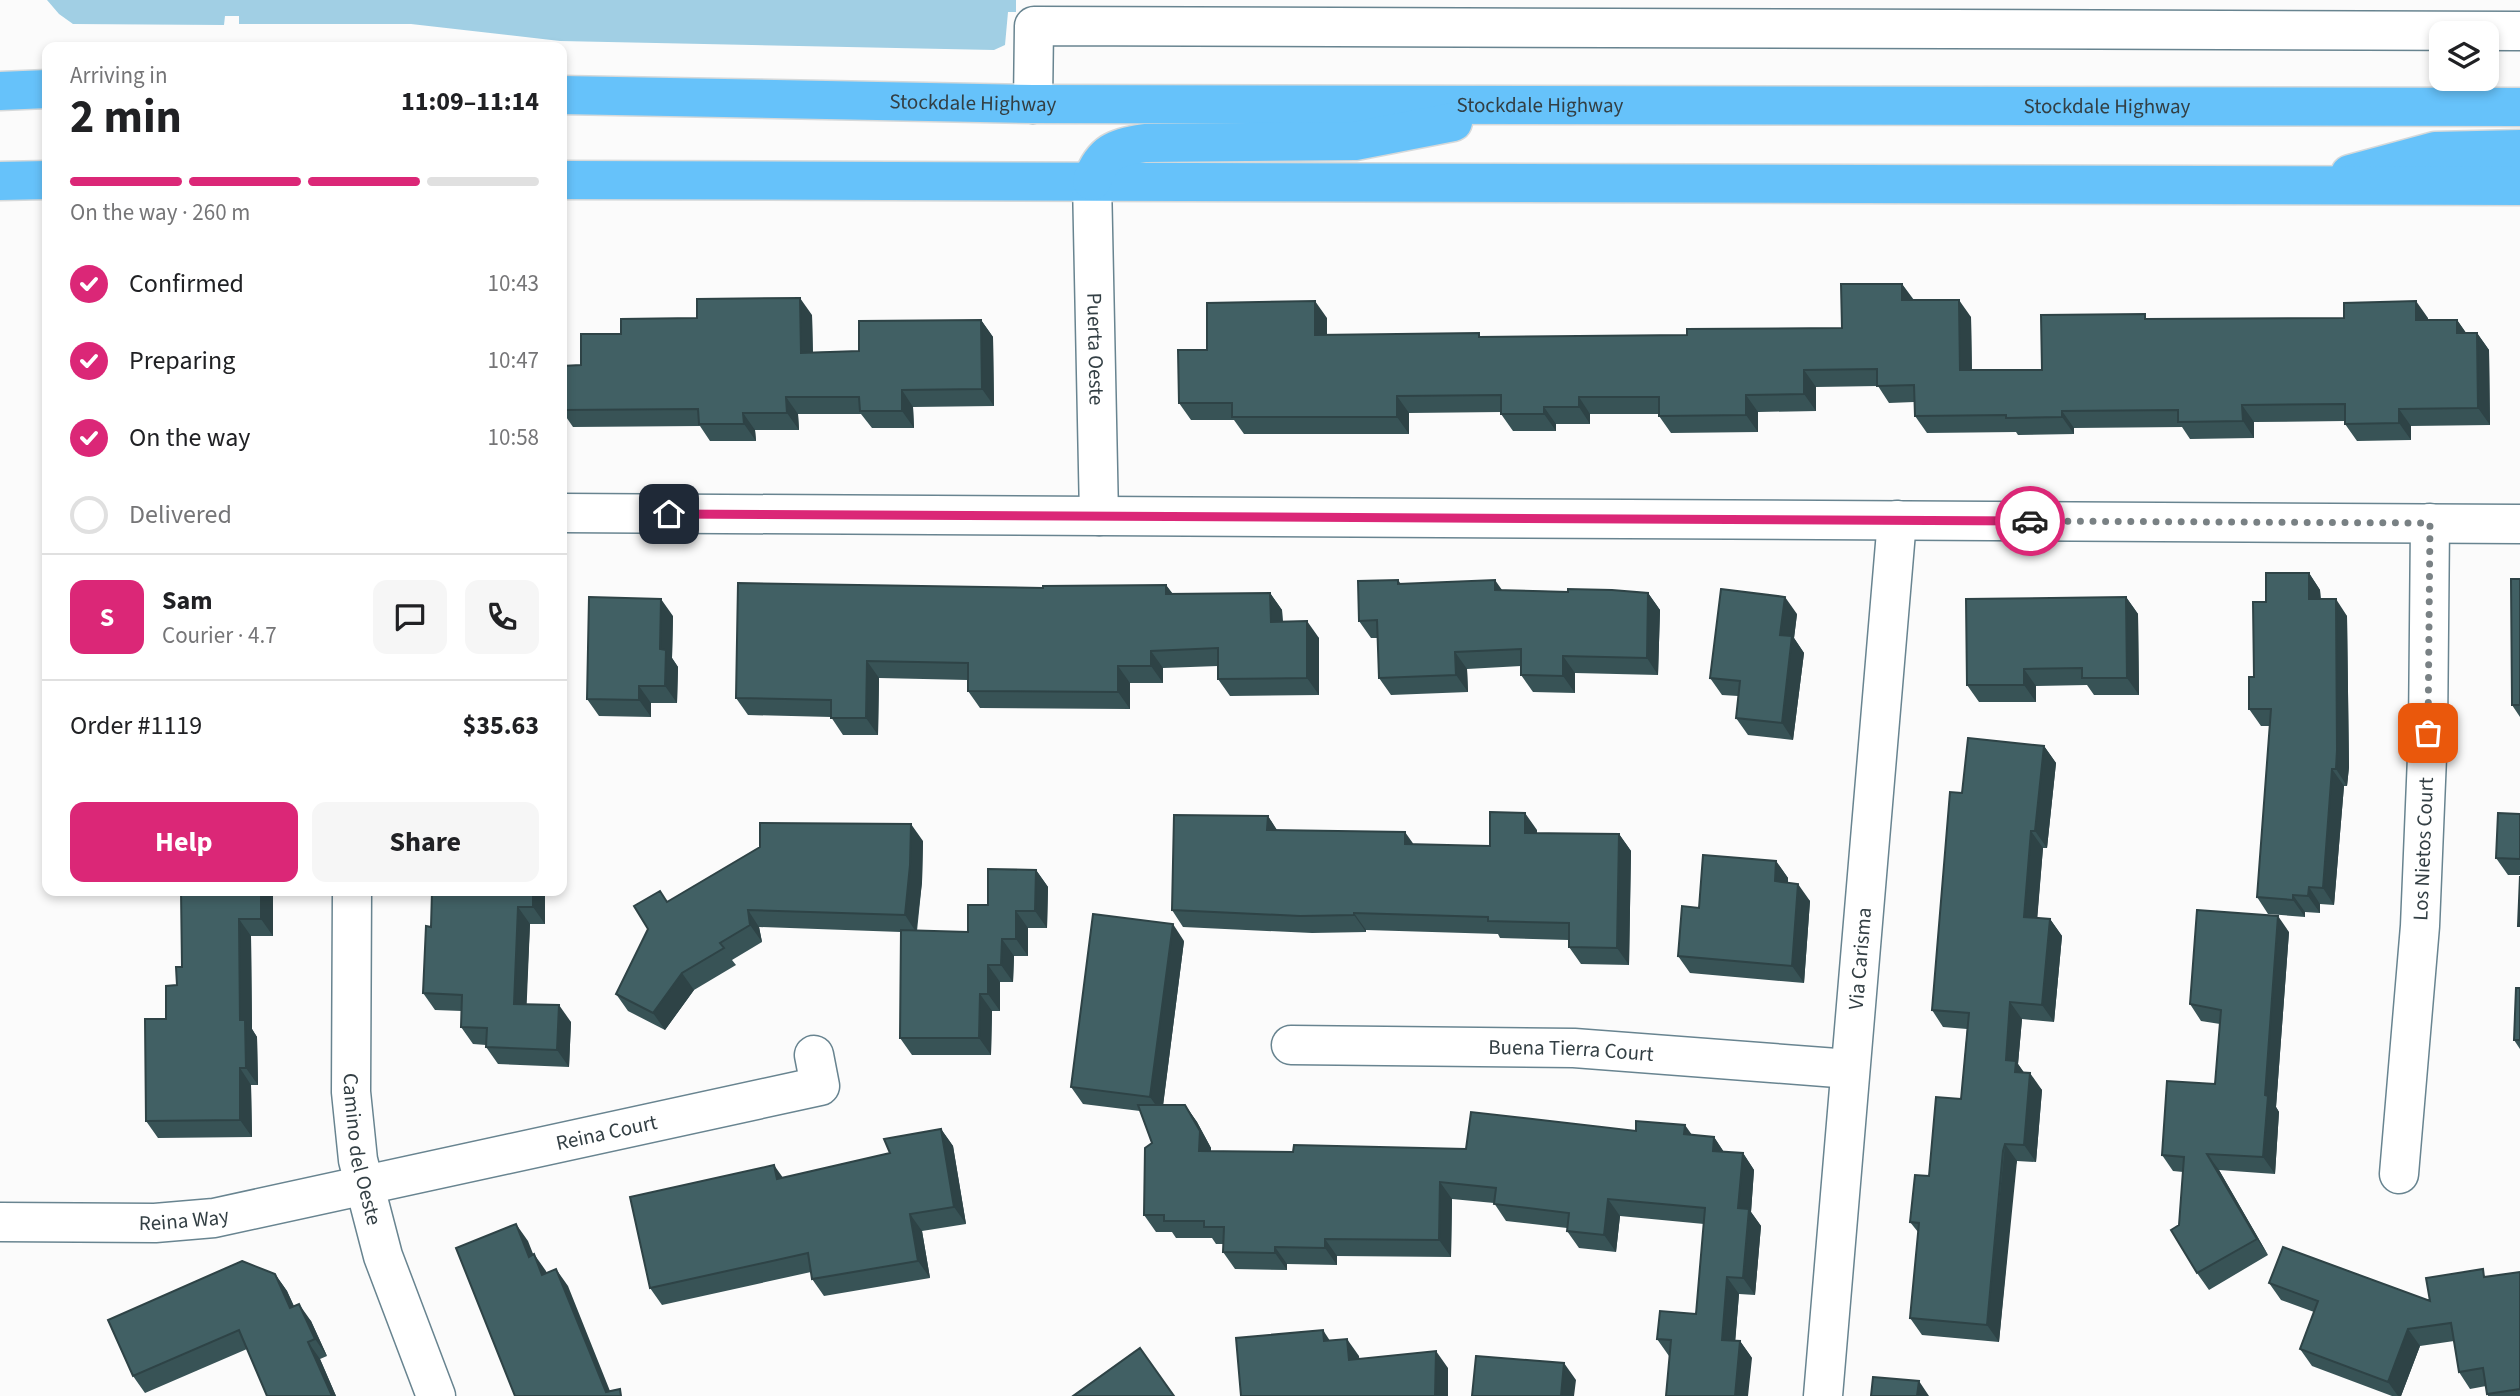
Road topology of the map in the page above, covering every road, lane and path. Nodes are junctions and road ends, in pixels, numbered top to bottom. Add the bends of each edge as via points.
1 (1034, 13) edge
2 (2520, 31) edge
3 (42, 89) edge
4 (0, 90) edge
5 (567, 95) edge
6 (1033, 104) junction
7 (1527, 107) junction
8 (2520, 107) edge
9 (2520, 149) edge
10 (42, 180) edge
11 (567, 180) edge
12 (0, 181) edge
13 (1092, 181) junction
14 (2520, 186) edge
15 (2308, 187) junction
16 (567, 513) edge
17 (1099, 516) junction
18 (1897, 520) junction
19 (2430, 523) junction
20 (2520, 524) edge
21 (352, 896) edge
22 (1291, 1045) dead end
23 (814, 1055) dead end
24 (1850, 1069) junction
25 (2399, 1174) dead end
26 (363, 1186) junction
27 (0, 1223) edge
28 (436, 1396) edge
29 (1823, 1396) edge

1 - 2 street
1 - 6 street
3 - 4 main road
5 - 6 main road, Stockdale Highway
6 - 7 main road, Stockdale Highway
7 - 8 main road, Stockdale Highway
7 - 13 main road via 1355,141 1128,145 1109,153
9 - 15 main road via 2435,151
10 - 12 main road
11 - 13 main road
13 - 15 main road
13 - 17 street, Puerta Oeste
14 - 15 main road
16 - 17 street
17 - 18 street
18 - 19 street
18 - 24 street, Via Carisma
19 - 20 street
19 - 25 street, Los Nietos Court via 2421,912
21 - 26 street, Camino del Oeste via 351,1092
22 - 24 street, Buena Tierra Court via 1574,1048
23 - 26 street, Reina Court via 820,1086
24 - 29 street, Via Carisma
26 - 27 street, Reina Way via 214,1218 155,1223
26 - 28 street, Camino del Oeste via 383,1256

